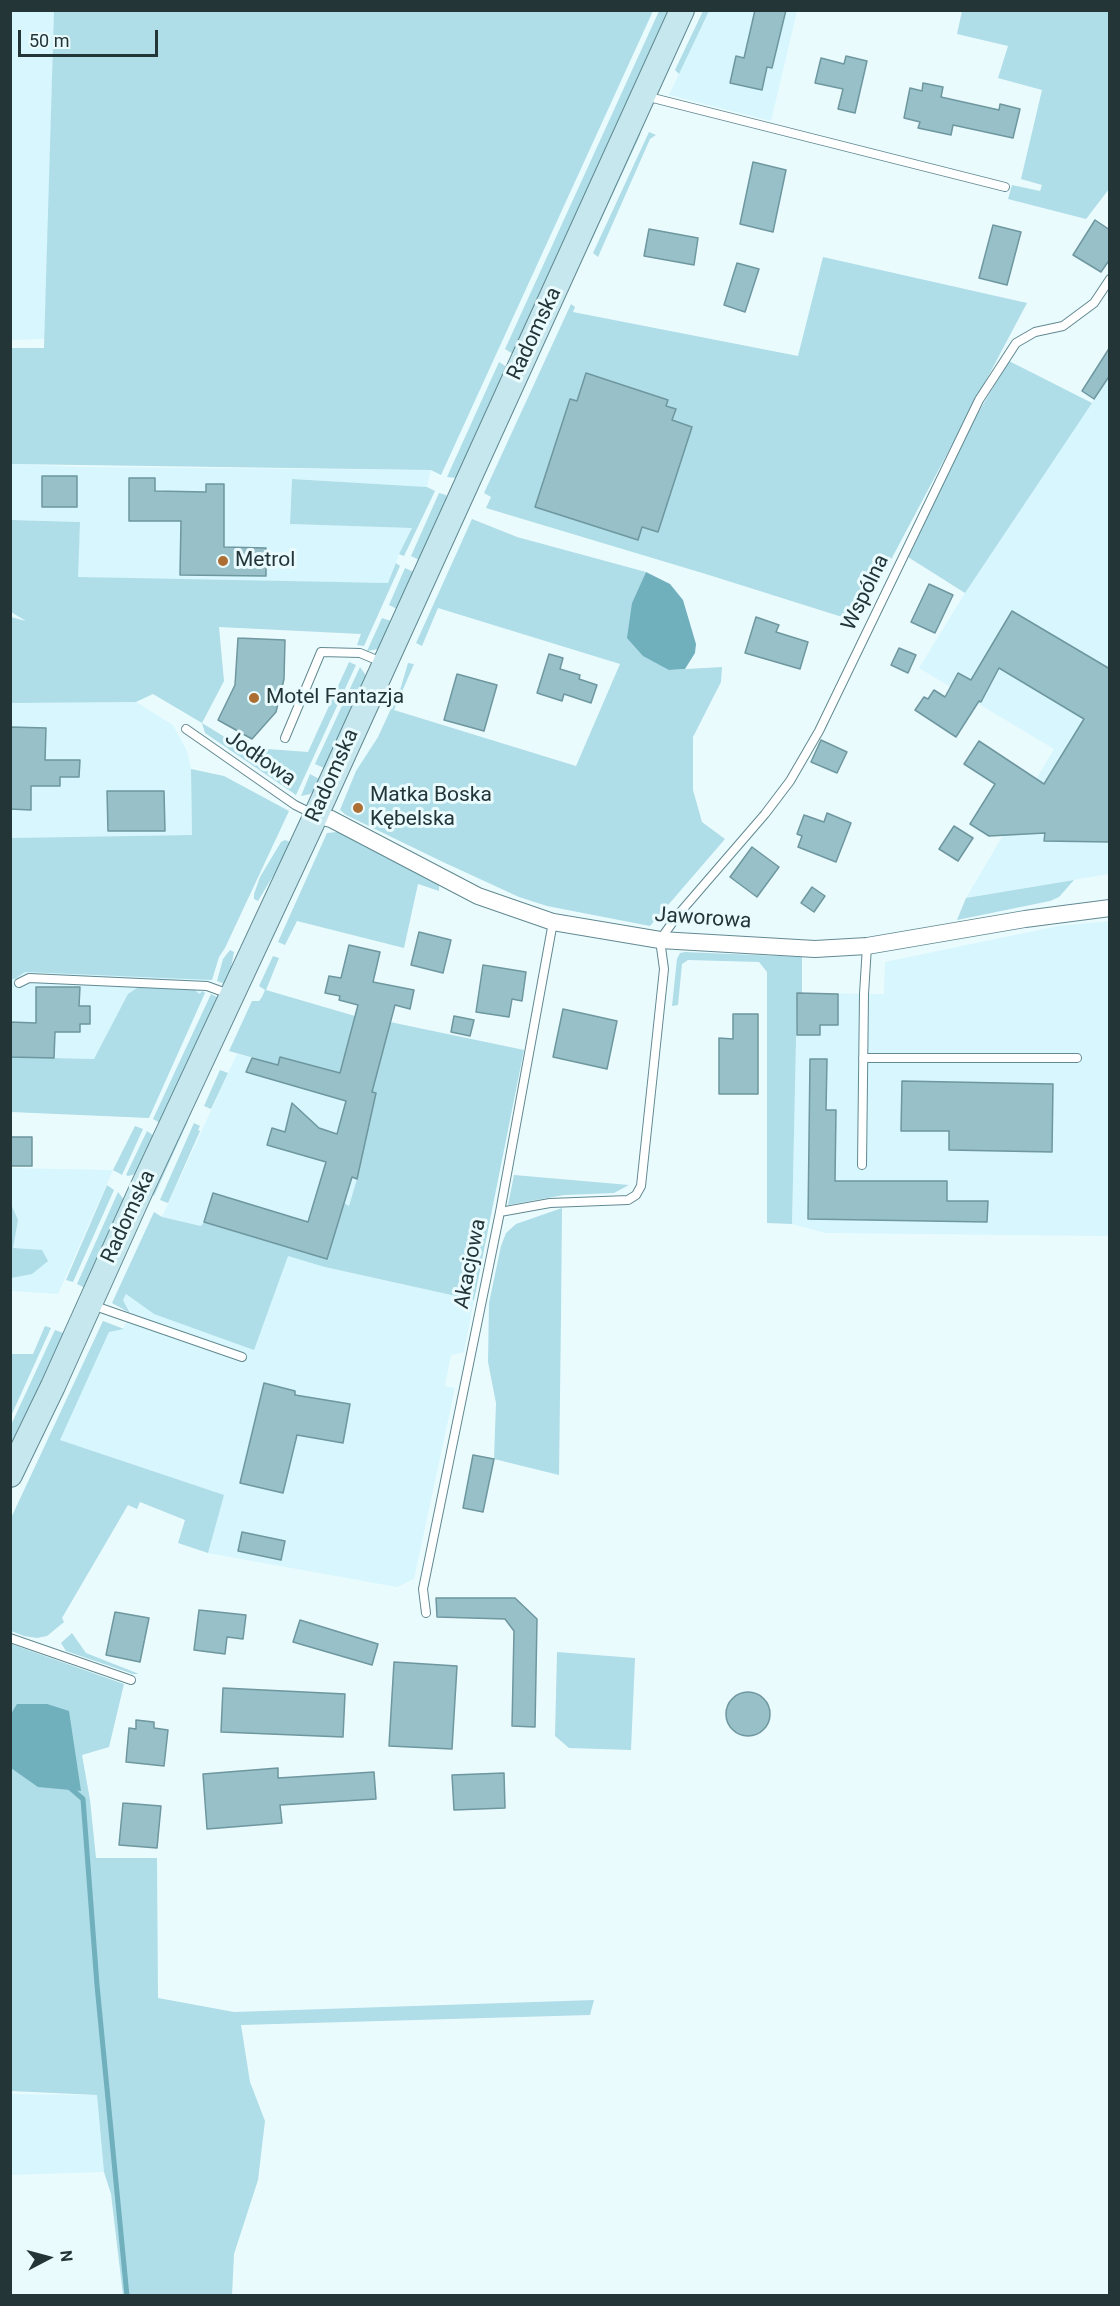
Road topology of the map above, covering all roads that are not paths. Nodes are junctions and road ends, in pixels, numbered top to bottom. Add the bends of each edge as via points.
1 (682, 10) edge
2 (644, 96) junction
3 (1005, 187) dead end
4 (1110, 279) edge
5 (384, 663) junction
6 (186, 729) dead end
7 (285, 738) dead end
8 (316, 815) junction
9 (1110, 908) edge
10 (553, 922) junction
11 (660, 940) junction
12 (867, 946) junction
13 (19, 983) dead end
14 (232, 995) junction
15 (863, 1058) junction
16 (1077, 1058) dead end
17 (862, 1165) dead end
18 (500, 1212) junction
19 (89, 1304) junction
20 (242, 1357) dead end
21 (10, 1475) edge
22 (426, 1613) dead end
23 (10, 1638) edge
24 (131, 1680) dead end

1 - 2 main road, Radomska
2 - 3 lane
2 - 5 main road, Radomska
4 - 11 lane, Wspólna via 1094,303 1063,326 1035,332 1016,342 979,400 796,771
5 - 7 lane via 360,653 321,652
5 - 8 main road, Radomska
6 - 8 lane, Jodłowa via 295,805
8 - 10 street, Jaworowa via 325,816 478,896
8 - 14 main road, Radomska
9 - 12 street, Jaworowa
10 - 11 street, Jaworowa
10 - 18 lane, Akacjowa
11 - 12 street, Jaworowa via 815,949
11 - 18 lane via 664,969 641,1186 636,1195 628,1200 550,1203
12 - 15 lane
13 - 14 lane via 29,978 207,986
14 - 19 main road, Radomska
15 - 16 lane
15 - 17 lane
18 - 22 lane, Akacjowa via 423,1589
19 - 20 lane
19 - 21 main road, Radomska
23 - 24 lane

